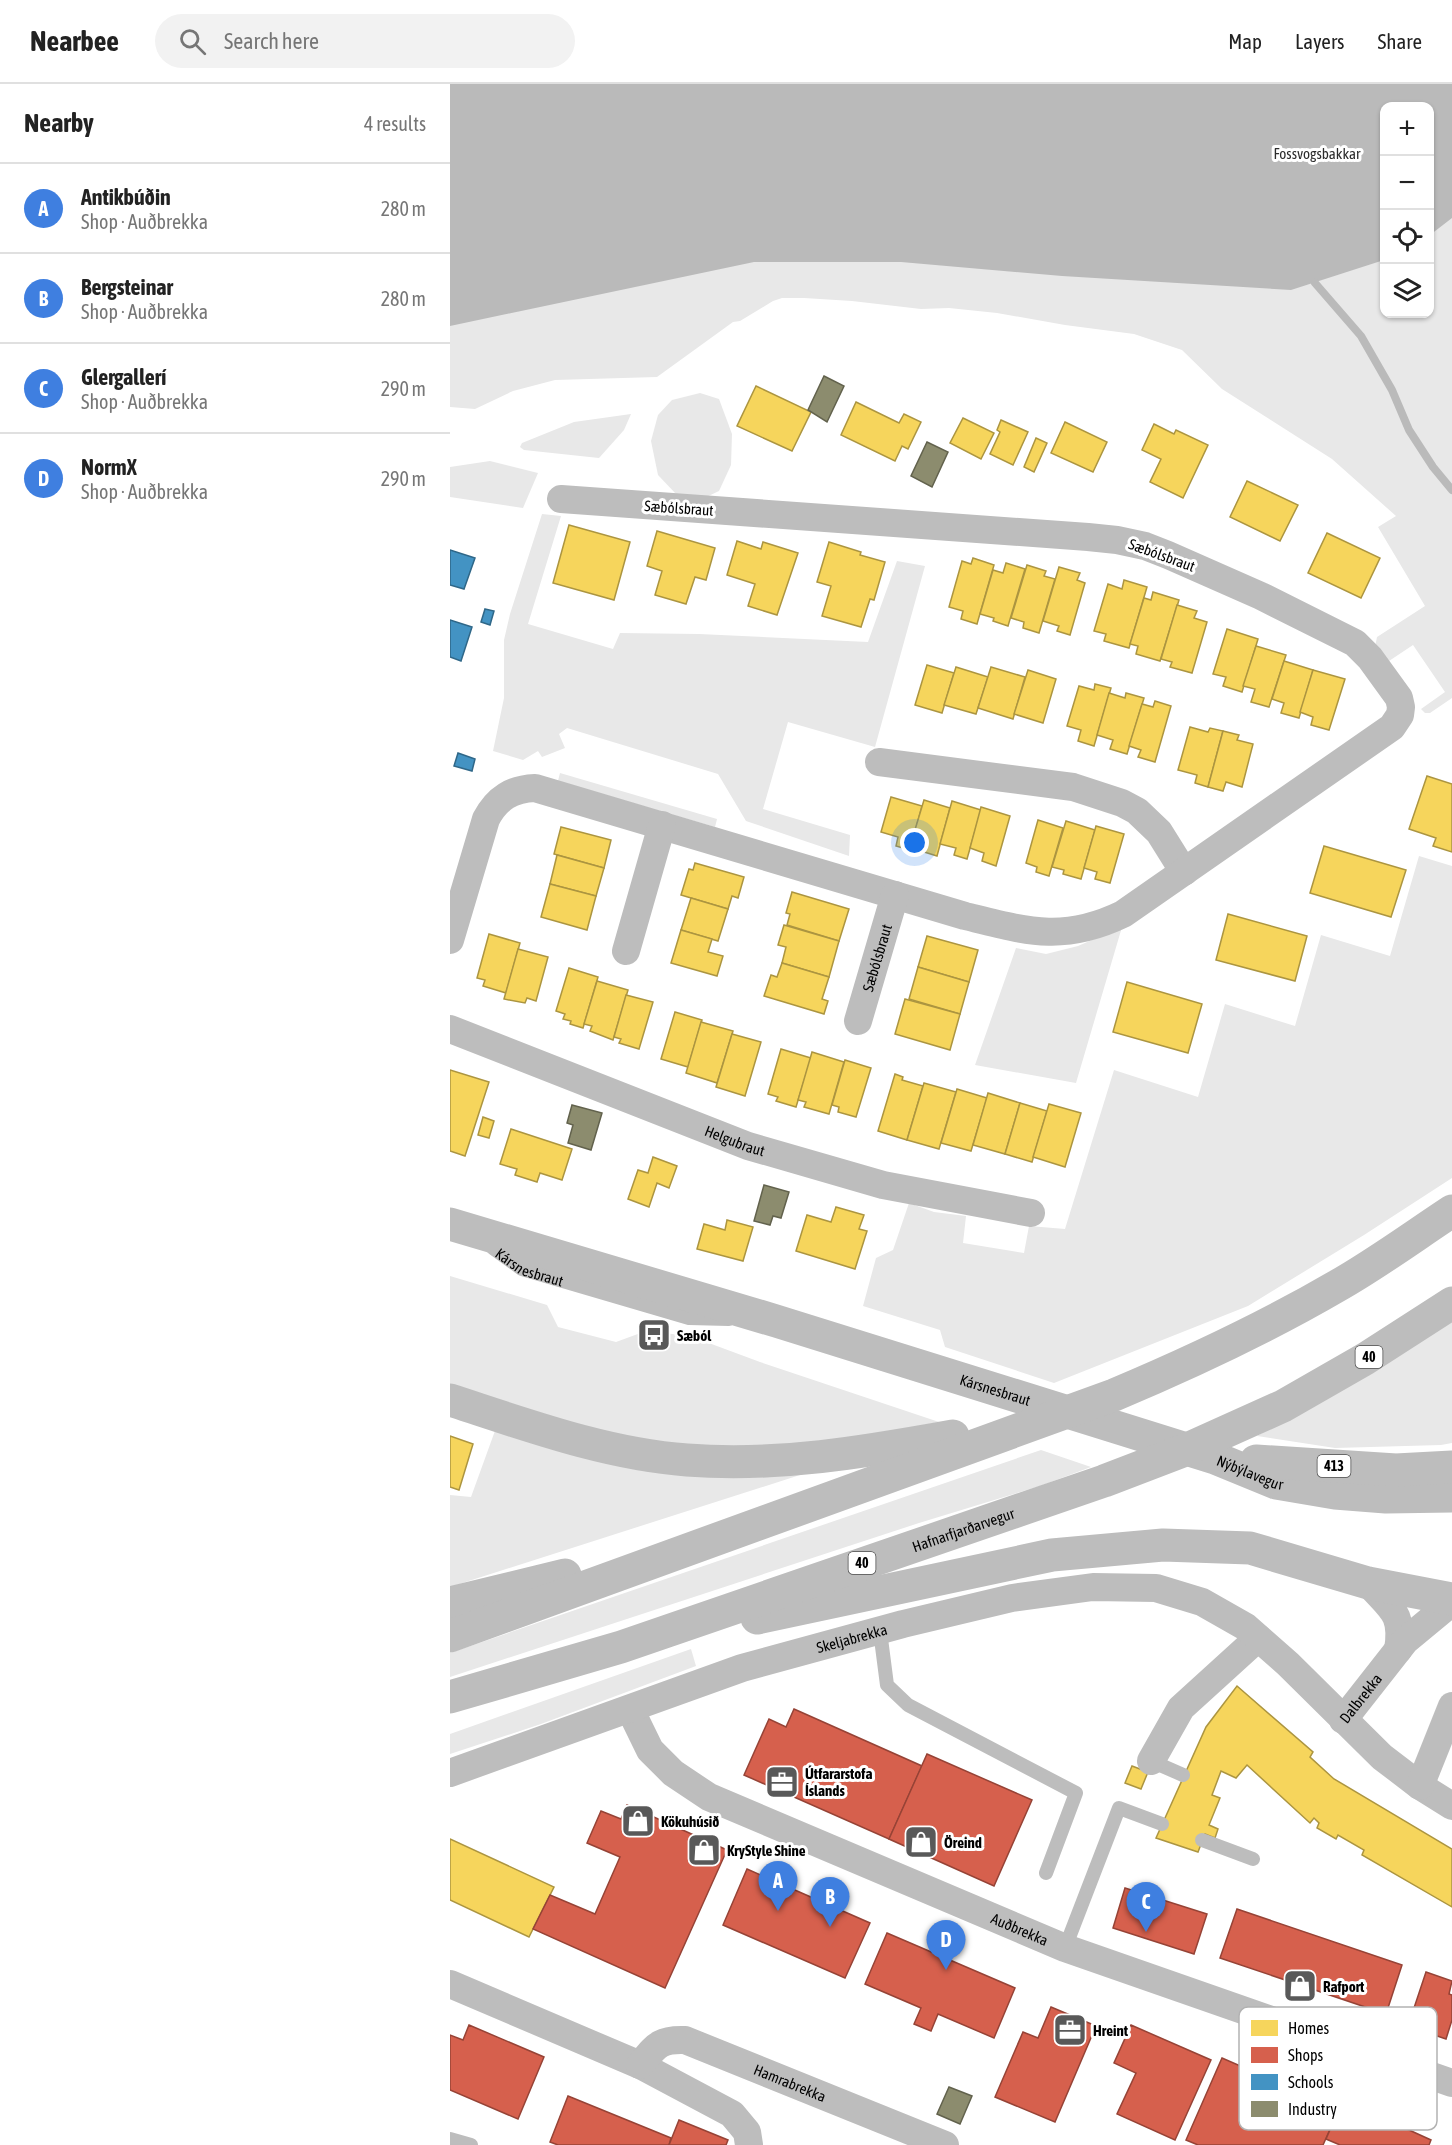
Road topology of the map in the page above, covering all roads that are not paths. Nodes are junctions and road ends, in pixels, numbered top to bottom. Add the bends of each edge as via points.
1 (561, 499) dead end
2 (879, 762) dead end
3 (662, 825) junction
4 (1184, 872) junction
5 (895, 895) junction
6 (450, 940) edge
7 (626, 951) dead end
8 (858, 1021) dead end
9 (450, 1029) edge
10 (1452, 1211) edge
11 (1031, 1213) dead end
12 (456, 1228) edge
13 (1452, 1303) edge
14 (450, 1400) edge
15 (991, 1434) junction
16 (1215, 1458) junction
17 (1452, 1467) edge
18 (1452, 1496) edge
19 (721, 1537) junction
20 (1368, 1583) junction
21 (1452, 1600) edge
22 (450, 1603) edge
23 (880, 1630) junction
24 (450, 1636) edge
25 (1258, 1638) junction
26 (621, 1647) junction
27 (1398, 1650) junction
28 (450, 1697) edge
29 (1452, 1706) edge
30 (630, 1709) junction
31 (1343, 1720) junction
32 (1152, 1761) joint
33 (450, 1773) edge
34 (1183, 1775) dead end
35 (1420, 1786) junction
36 (1452, 1806) edge
37 (1162, 1824) dead end
38 (1202, 1840) dead end
39 (1253, 1859) dead end
40 (1046, 1873) dead end
41 (1065, 1947) junction
42 (450, 1984) edge
43 (1239, 2008) edge
44 (640, 2064) junction
45 (1437, 2078) edge
46 (1452, 2083) edge
47 (450, 2139) edge
48 (471, 2145) edge
49 (749, 2145) edge
50 (945, 2145) edge

1 - 4 street, Sæbólsbraut via 1117,540 1168,555 1355,643 1399,698 1397,722
2 - 4 street via 1073,787 1122,803 1159,832
3 - 5 street, Sæbólsbraut
3 - 6 street, Sæbólsbraut via 545,790 525,789 506,795 497,801 486,819
3 - 7 street
4 - 5 street, Sæbólsbraut via 1123,914 1070,932 1023,930
5 - 8 street, Sæbólsbraut
9 - 11 street, Helgubraut via 748,1146 883,1185
10 - 15 main road via 1338,1286 1246,1335 1114,1395
12 - 16 main road, Kársnesbraut / 413 via 776,1321
13 - 26 main road, Hafnarfjarðarvegur / 40 via 1283,1406 1185,1450
14 - 15 main road via 592,1444 687,1461 751,1462 839,1456
15 - 19 main road
16 - 17 main road, Nýbýlavegur / 413 via 1396,1470
16 - 18 main road, Nýbýlavegur / 413 via 1276,1483 1335,1493
19 - 22 main road
19 - 24 main road
20 - 21 main road
20 - 26 main road via 1250,1548 1163,1545 1052,1555
20 - 27 street via 1399,1621
21 - 27 street, Dalbrekka
23 - 25 street, Skeljabrekka via 1012,1598 1093,1587 1125,1587 1156,1588 1202,1602
23 - 30 street, Skeljabrekka via 742,1668
23 - 40 lane via 887,1684 908,1705 1076,1793
25 - 31 street, Skeljabrekka
25 - 32 street via 1181,1708
26 - 28 main road, Hafnarfjarðarvegur / 40
27 - 31 street, Dalbrekka
29 - 35 street
30 - 33 street, Skeljabrekka
30 - 41 street, Auðbrekka via 650,1750 673,1773 708,1797
31 - 35 street, Dalbrekka
32 - 34 lane
35 - 36 street, Dalbrekka
37 - 41 lane via 1119,1808
38 - 39 lane
41 - 43 street, Auðbrekka
42 - 44 street
44 - 49 street via 732,2114 747,2132
44 - 50 street, Hamrabrekka via 670,2039 685,2040
45 - 46 street, Auðbrekka
47 - 48 lane

